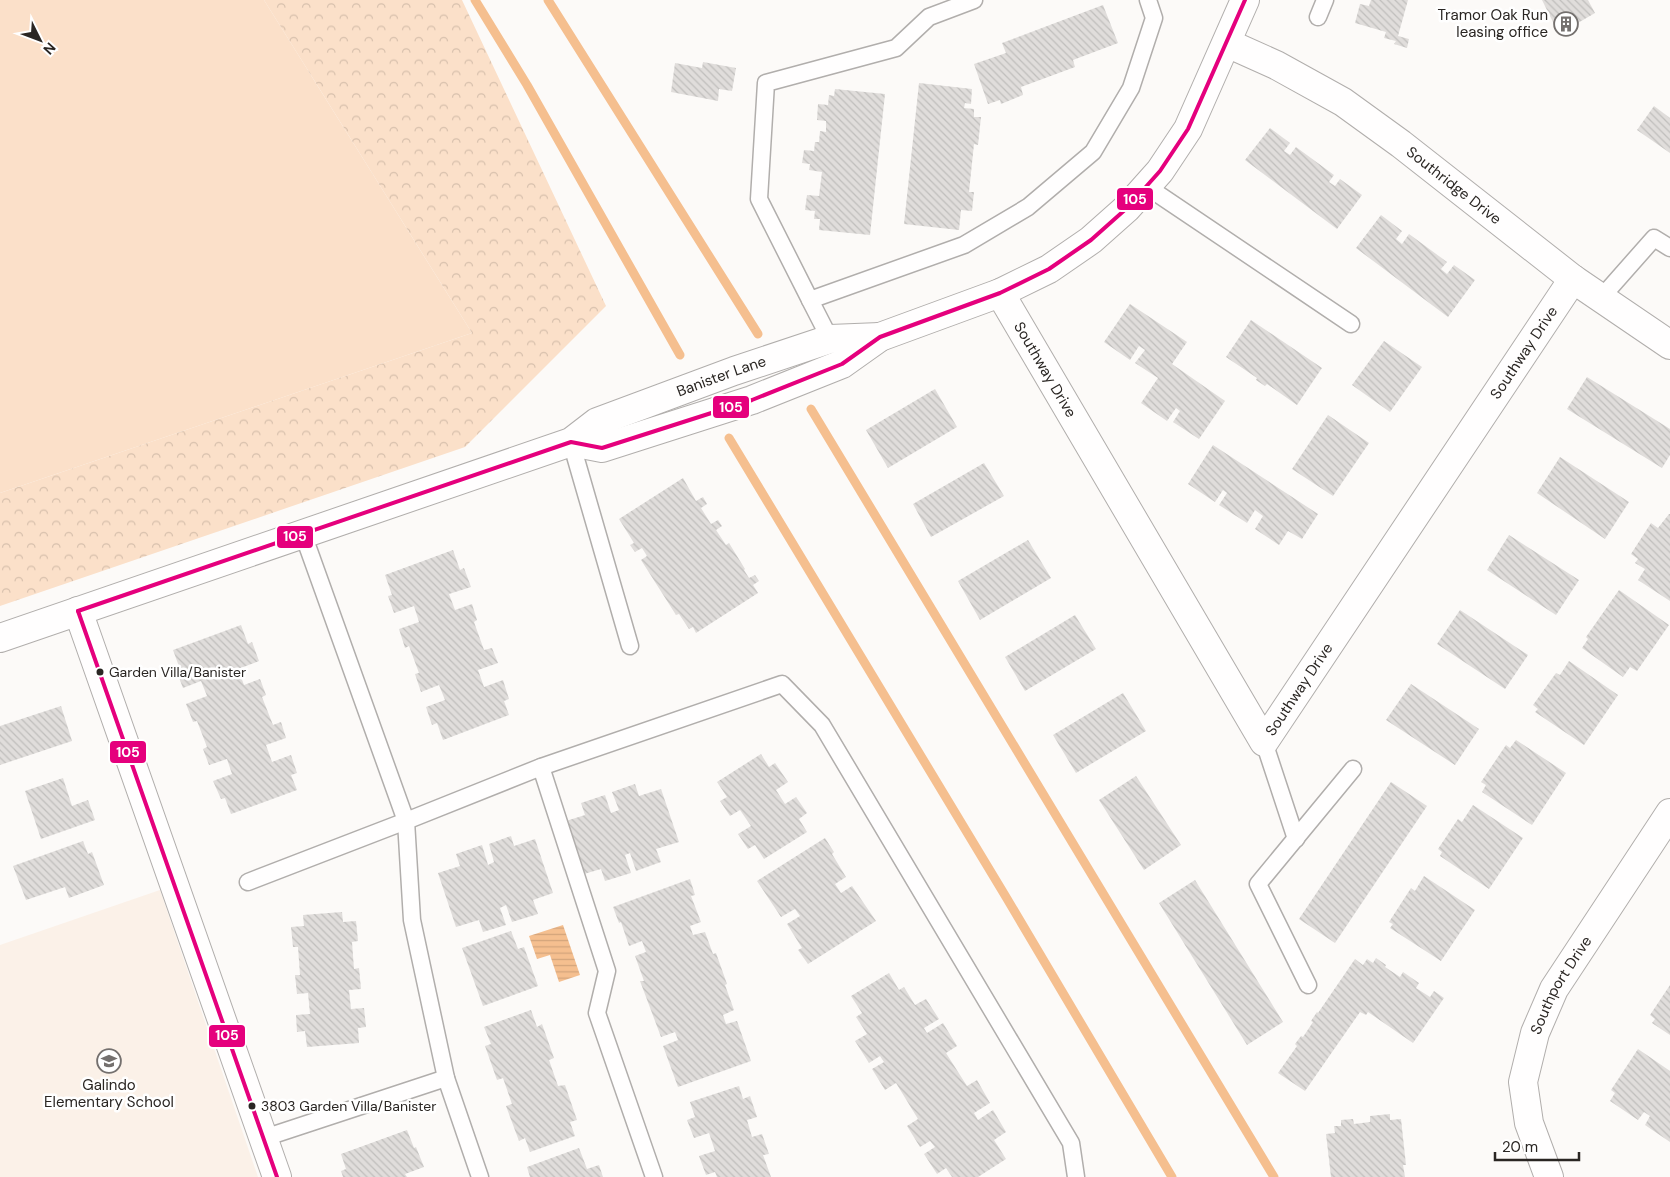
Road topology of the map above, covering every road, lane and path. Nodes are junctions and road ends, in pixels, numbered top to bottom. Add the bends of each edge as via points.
1 (974, 0) edge
2 (1148, 0) edge
3 (1245, 0) edge
4 (1325, 0) edge
5 (1318, 17) dead end
6 (1227, 43) junction
7 (1146, 186) junction
8 (1670, 248) edge
9 (1573, 279) junction
10 (1000, 293) junction
11 (1601, 298) junction
12 (810, 300) junction
13 (1351, 324) dead end
14 (880, 337) junction
15 (830, 338) junction
16 (1670, 345) edge
17 (571, 442) junction
18 (303, 534) junction
19 (78, 611) junction
20 (0, 638) edge
21 (630, 646) dead end
22 (1264, 742) junction
23 (541, 767) junction
24 (1353, 769) dead end
25 (1670, 813) edge
26 (406, 821) junction
27 (1296, 839) junction
28 (248, 882) dead end
29 (1308, 985) dead end
30 (446, 1078) junction
31 (264, 1138) junction
32 (277, 1177) edge
33 (480, 1177) edge
34 (654, 1177) edge
35 (1076, 1177) edge
36 (1549, 1177) edge

1 - 12 lane via 928,17 896,48 766,83 759,199
2 - 12 lane via 1154,18 1131,88 1093,152 1028,207 964,245
3 - 6 street, Banister Lane
4 - 5 lane
6 - 7 street, Banister Lane via 1188,129
6 - 9 street, Southridge Drive via 1276,65 1343,102
7 - 10 street, Banister Lane via 1091,240 1049,269
7 - 13 lane
8 - 11 lane via 1654,238
9 - 11 street, Southridge Drive
9 - 22 street, Southway Drive
10 - 14 street, Banister Lane
10 - 22 street, Southway Drive
11 - 16 street, Southridge Drive
12 - 15 lane
14 - 15 street, Banister Lane
14 - 17 street, Banister Lane via 842,364 752,400 602,448
15 - 17 street, Banister Lane via 597,422
17 - 18 street, Banister Lane
17 - 21 lane
18 - 19 street, Banister Lane
18 - 26 lane
19 - 20 street, Banister Lane
19 - 31 street
22 - 27 lane
23 - 26 lane
23 - 34 lane via 607,971 597,1013
23 - 35 lane via 782,684 822,725 1071,1143
24 - 27 lane
25 - 36 street, Southport Drive via 1554,989 1534,1032 1523,1082 1529,1123
26 - 28 lane
26 - 30 lane via 412,920
27 - 29 lane via 1258,884
30 - 31 lane
30 - 33 lane
31 - 32 street

